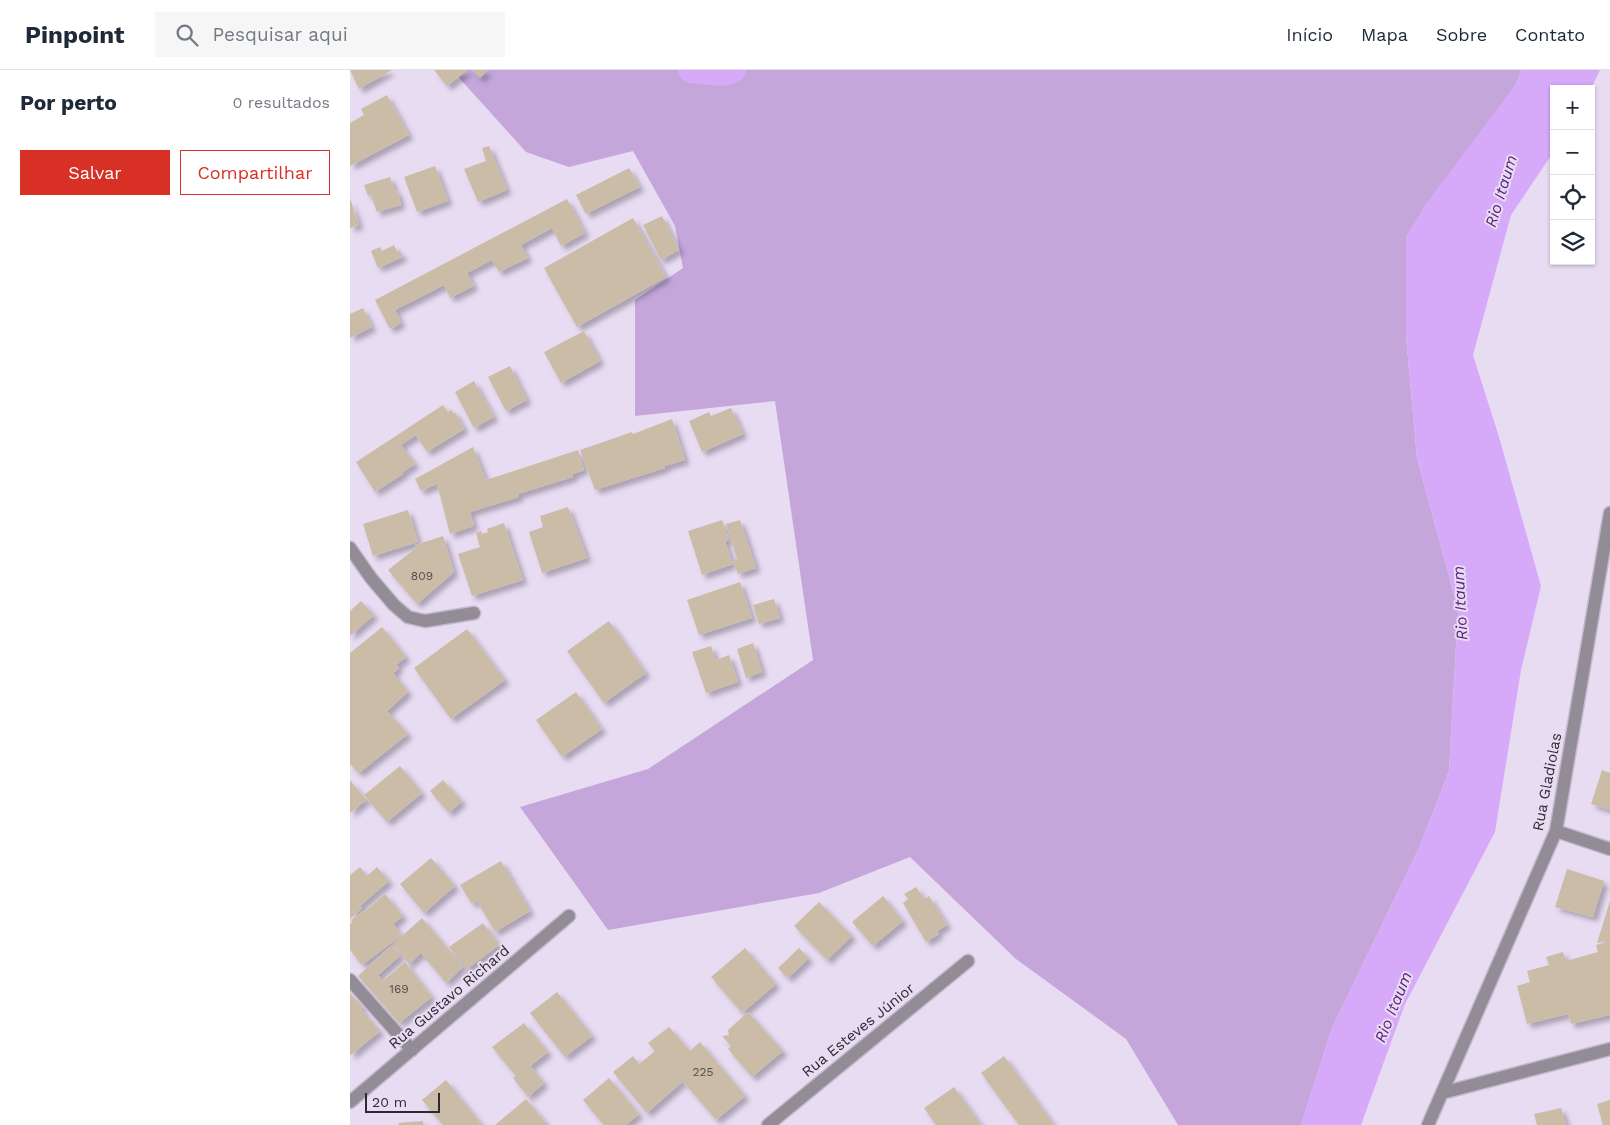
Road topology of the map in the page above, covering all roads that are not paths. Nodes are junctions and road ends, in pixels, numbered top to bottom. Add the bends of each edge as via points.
1 (1610, 513) edge
2 (350, 548) edge
3 (1606, 560) edge
4 (474, 613) dead end
5 (1556, 831) junction
6 (1610, 849) edge
7 (569, 916) dead end
8 (968, 961) dead end
9 (350, 980) edge
10 (1610, 1048) edge
11 (412, 1050) junction
12 (1442, 1093) junction
13 (350, 1102) edge
14 (768, 1125) edge
15 (1428, 1125) edge

1 - 3 street, Rua Gladiolas
2 - 4 street via 371,578 408,617 425,622
3 - 5 street, Rua Gladiolas
5 - 6 street
5 - 12 street, Rua Gladiolas
7 - 11 street, Rua Gustavo Richard
8 - 14 street, Rua Esteves Júnior
9 - 11 street
10 - 12 street
11 - 13 street, Rua Gustavo Richard
12 - 15 street, Rua Gladiolas

